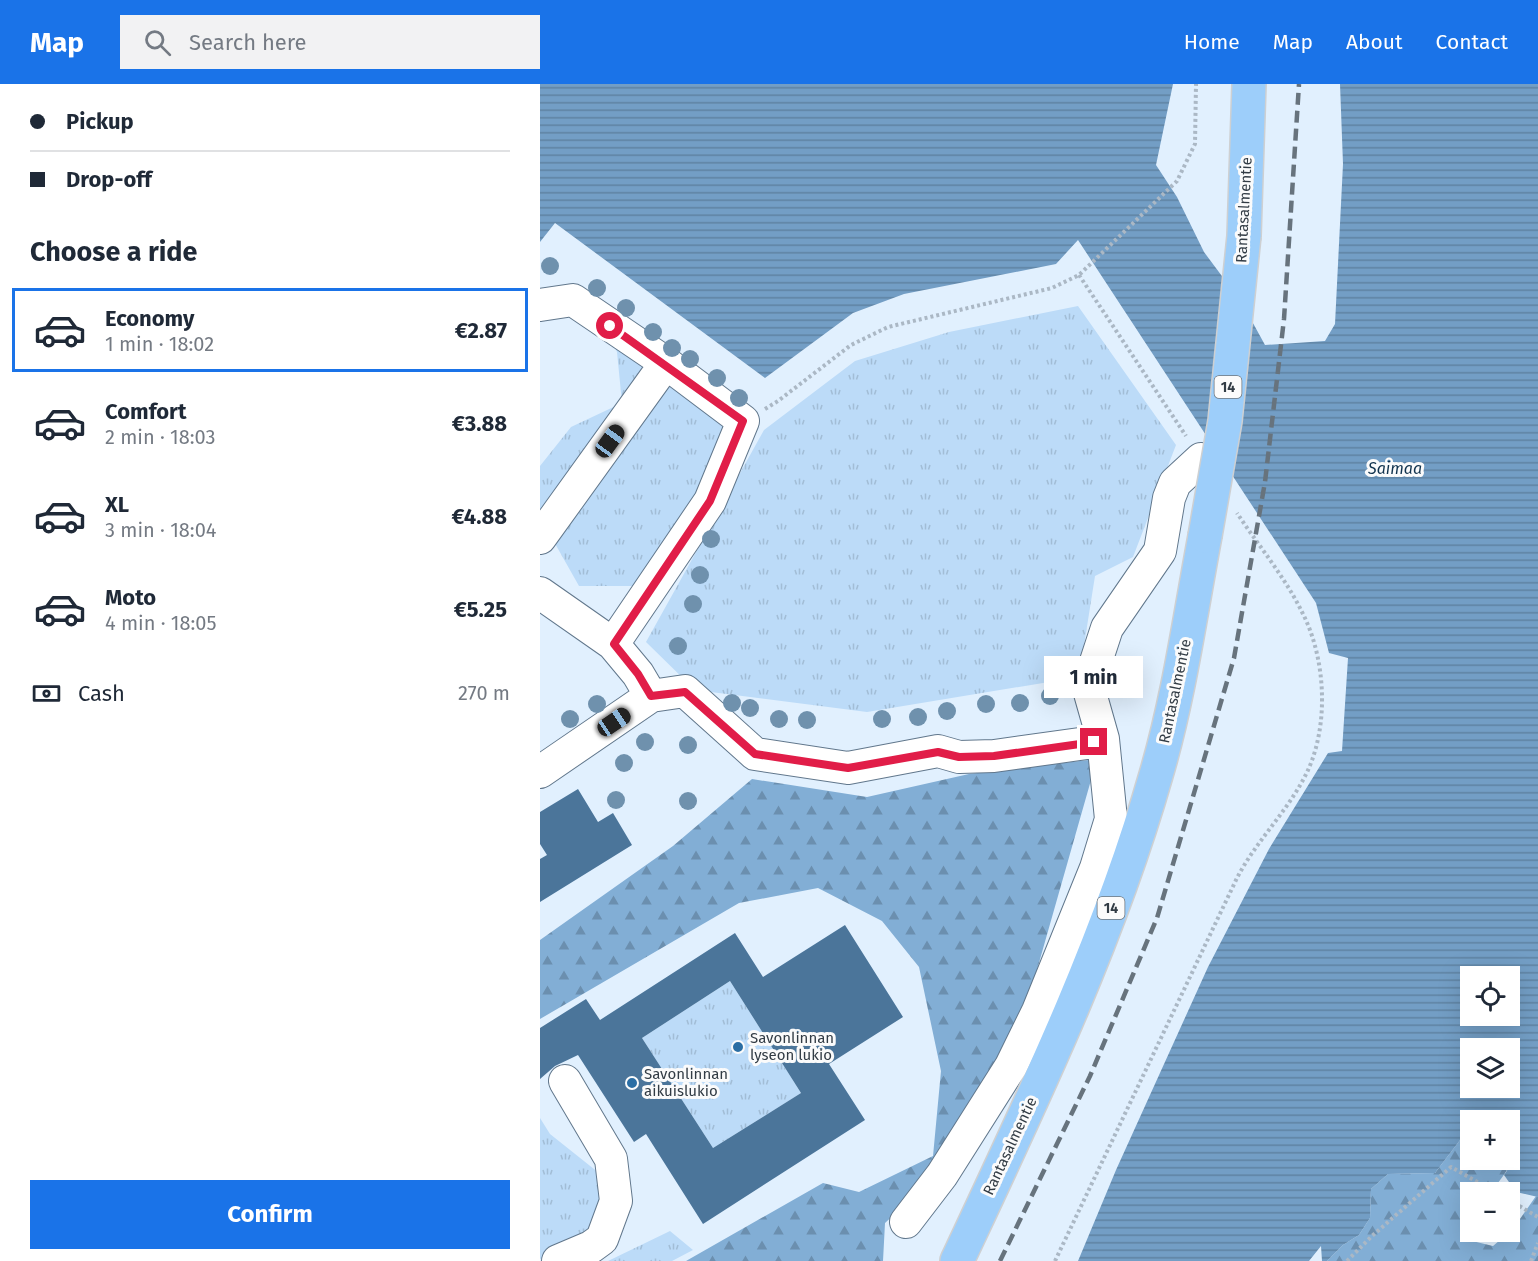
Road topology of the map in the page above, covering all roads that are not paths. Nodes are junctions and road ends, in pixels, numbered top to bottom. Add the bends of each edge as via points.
1 (1249, 84) edge
2 (540, 304) edge
3 (666, 363) junction
4 (1201, 459) road end
5 (540, 538) edge
6 (540, 593) edge
7 (614, 644) junction
8 (651, 696) junction
9 (1094, 742) dead end
10 (540, 772) edge
11 (565, 1081) dead end
12 (906, 1222) dead end
13 (558, 1261) edge
14 (957, 1261) edge

1 - 14 highway, Rantasalmentie / 14, bridge via 1244,237 1225,421 1169,725 1119,888 1028,1111
2 - 3 street via 573,300
3 - 5 street
3 - 7 street via 743,421 710,501
4 - 12 street via 1175,483 1160,551 1107,628 1088,686 1103,739 1111,819 1096,868 1038,1011 1011,1066 942,1175
6 - 7 street
7 - 8 street
8 - 9 street via 685,692 755,754 848,768 938,752 959,757 994,756
8 - 10 street
11 - 13 street via 611,1159 616,1202 602,1239

